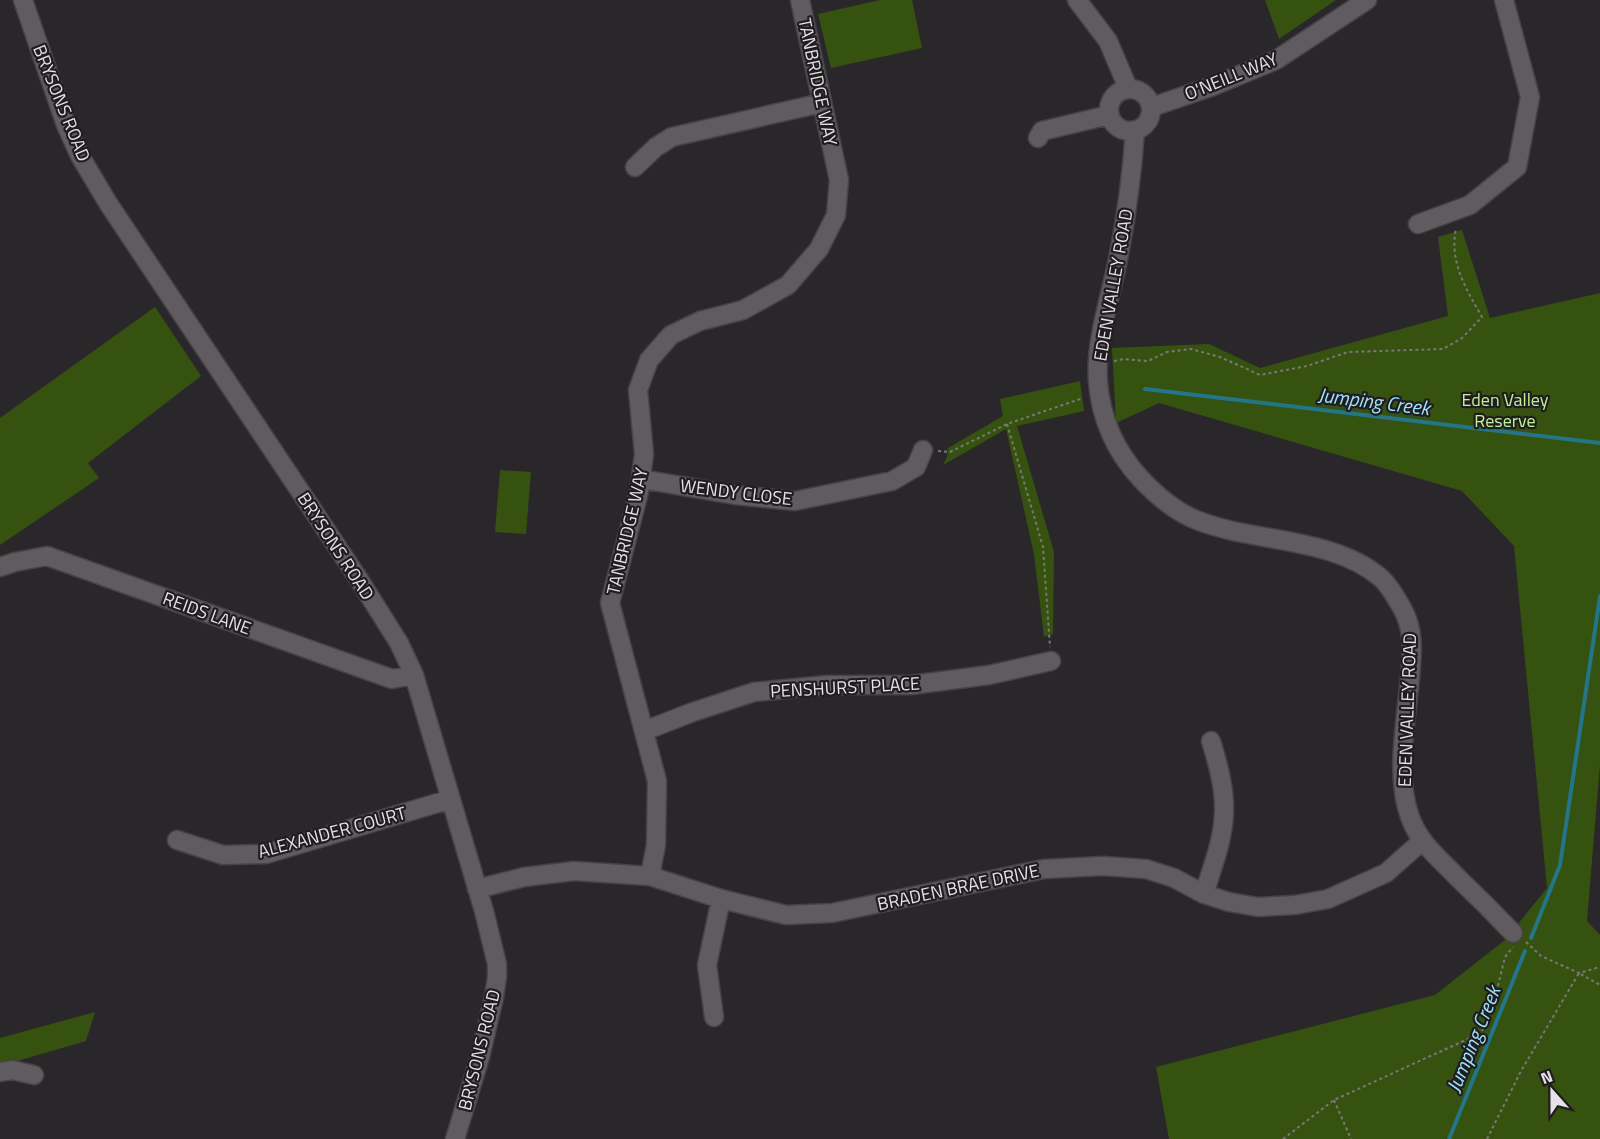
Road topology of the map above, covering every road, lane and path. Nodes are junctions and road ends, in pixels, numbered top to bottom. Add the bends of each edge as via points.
1 (22, 0) edge
2 (800, 0) edge
3 (1077, 0) edge
4 (1367, 0) edge
5 (1504, 0) edge
6 (1128, 88) junction
7 (822, 103) junction
8 (1152, 107) junction
9 (1109, 115) junction
10 (1135, 130) junction
11 (1038, 132) dead end
12 (635, 167) dead end
13 (1459, 210) junction
14 (1418, 224) dead end
15 (1097, 366) junction
16 (1099, 393) junction
17 (1007, 424) junction
18 (923, 450) joint
19 (641, 479) junction
20 (0, 567) edge
21 (1051, 661) joint
22 (414, 675) junction
23 (644, 731) junction
24 (1211, 741) dead end
25 (451, 799) junction
26 (177, 840) dead end
27 (1422, 841) junction
28 (650, 876) junction
29 (477, 889) junction
30 (1204, 894) junction
31 (722, 899) junction
32 (1517, 935) junction
33 (1600, 968) edge
34 (1579, 973) junction
35 (1600, 985) edge
36 (714, 1017) dead end
37 (0, 1072) edge
38 (34, 1075) dead end
39 (1334, 1100) junction
40 (455, 1139) edge
41 (1283, 1139) edge
42 (1351, 1139) edge
43 (1487, 1139) edge

1 - 22 street, BRYSONS ROAD via 80,156 360,581
2 - 7 street, TANBRIDGE WAY
3 - 6 street via 1108,41
4 - 8 street, O'NEILL WAY via 1276,60
5 - 13 street via 1530,96 1517,167
6 - 8 street via 1146,95
6 - 9 street via 1115,94
7 - 12 street via 672,137
7 - 19 street, TANBRIDGE WAY via 839,180 836,215 819,249 788,285 743,310 700,321 671,335 649,360 638,390 644,454
8 - 10 street via 1150,119
9 - 10 street via 1116,126
9 - 11 street
10 - 15 street, EDEN VALLEY ROAD via 1131,180
13 - 14 street
13 - 15 path via 1453,243 1461,279 1482,317 1462,338 1443,348 1348,352 1307,366 1260,375 1191,349 1167,352 1148,361 1124,359
15 - 16 street, EDEN VALLEY ROAD
16 - 17 path
16 - 27 street, EDEN VALLEY ROAD via 1107,429 1120,452 1149,488 1173,508 1198,521 1335,553 1364,566 1383,580 1395,596 1410,625 1412,644 1403,754 1404,796
17 - 18 path via 950,452
17 - 21 path via 1043,547
18 - 19 street, WENDY CLOSE via 916,467 892,481 795,501
19 - 23 street, TANBRIDGE WAY via 610,603
20 - 22 street, REIDS LANE via 46,556 392,679
21 - 23 street, PENSHURST PLACE via 989,675 911,685 827,685 754,692
22 - 25 street, BRYSONS ROAD
23 - 28 street, TANBRIDGE WAY via 657,781 656,845
24 - 30 street via 1224,813 1221,839
25 - 26 street, ALEXANDER COURT via 266,854 223,855
25 - 29 street, BRYSONS ROAD
27 - 30 street, BRADEN BRAE DRIVE via 1386,873 1328,899 1258,907
27 - 32 street, EDEN VALLEY ROAD
28 - 29 street, BRADEN BRAE DRIVE via 574,871 524,877
28 - 31 street, BRADEN BRAE DRIVE
29 - 40 street, BRYSONS ROAD via 495,951 497,977 480,1057
30 - 31 street, BRADEN BRAE DRIVE via 1146,869 1103,866 1044,869 832,914 786,915
31 - 36 street via 707,965
32 - 34 path via 1541,956
32 - 39 path via 1505,957 1493,1006 1481,1033
33 - 34 path
34 - 35 path
34 - 43 path via 1521,1071
37 - 38 street via 12,1070
39 - 41 path
39 - 42 path

